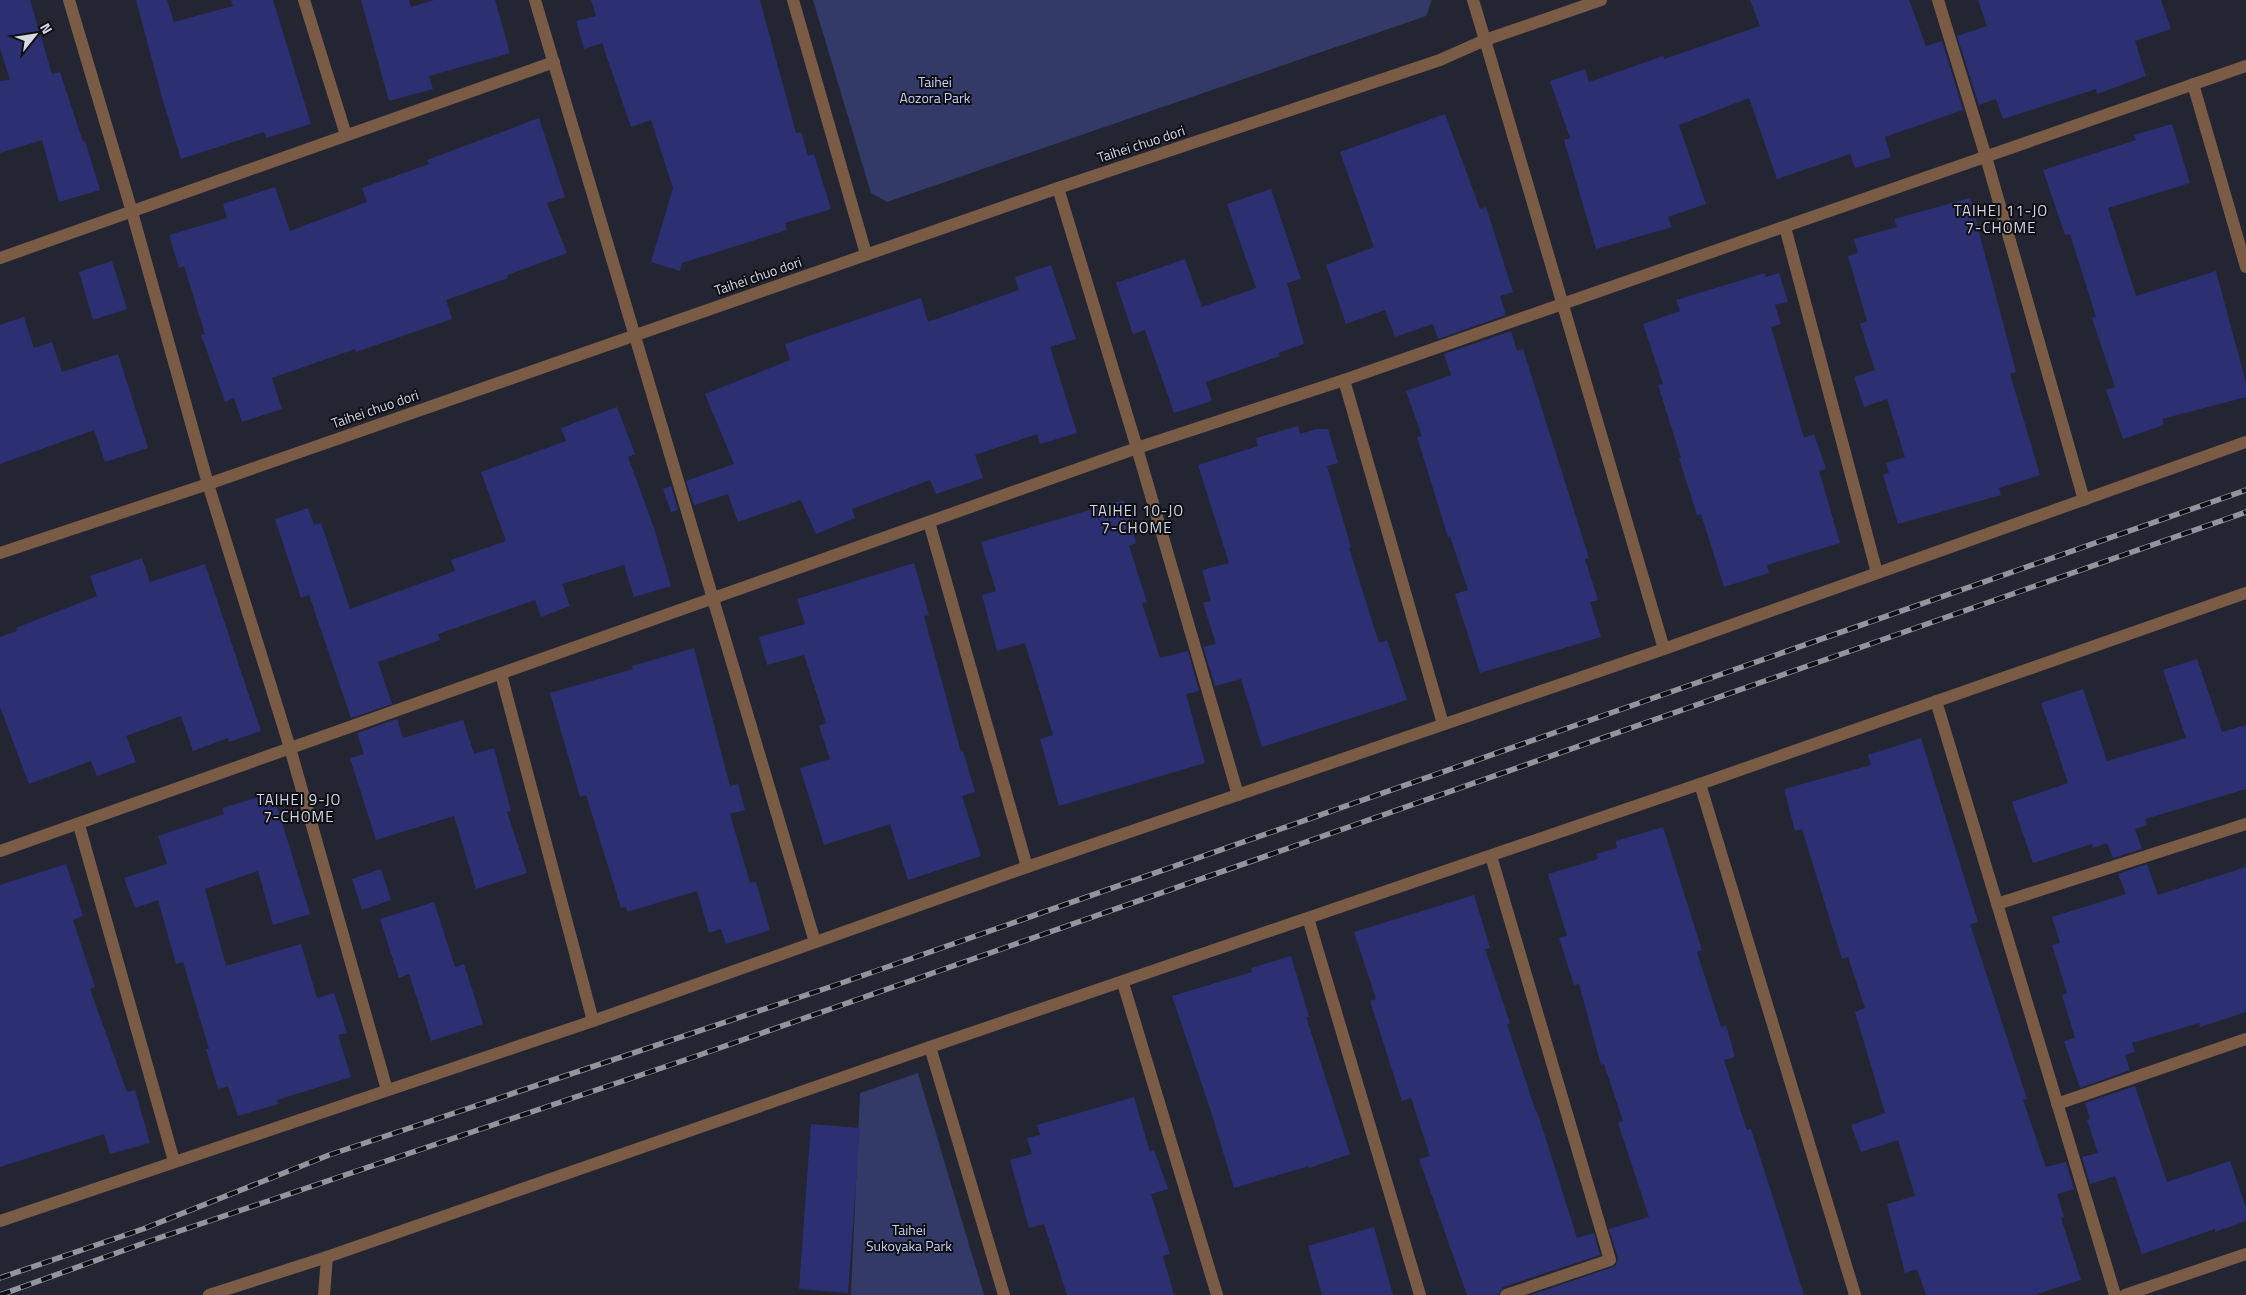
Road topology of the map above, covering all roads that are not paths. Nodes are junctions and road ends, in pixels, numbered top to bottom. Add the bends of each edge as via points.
1 (69, 0) edge
2 (304, 0) edge
3 (536, 0) edge
4 (793, 0) edge
5 (1473, 0) edge
6 (1601, 0) edge
7 (1938, 0) edge
8 (1485, 40) junction
9 (554, 62) junction
10 (2246, 66) edge
11 (2193, 84) junction
12 (346, 135) junction
13 (1986, 157) junction
14 (1058, 188) junction
15 (132, 212) junction
16 (1785, 227) junction
17 (866, 254) junction
18 (0, 258) edge
19 (2246, 267) edge
20 (1562, 304) junction
21 (634, 334) junction
22 (1344, 380) junction
23 (2246, 442) edge
24 (1137, 448) junction
25 (208, 484) junction
26 (2084, 500) junction
27 (928, 522) junction
28 (0, 553) edge
29 (1877, 573) junction
30 (2246, 593) edge
31 (713, 599) junction
32 (1664, 649) junction
33 (501, 674) junction
34 (1936, 701) junction
35 (1443, 724) junction
36 (290, 748) junction
37 (1700, 784) junction
38 (1238, 795) junction
39 (79, 824) junction
40 (2246, 824) edge
41 (0, 851) edge
42 (1491, 856) junction
43 (1027, 867) junction
44 (1997, 904) junction
45 (1308, 918) junction
46 (814, 942) junction
47 (1123, 983) junction
48 (593, 1021) junction
49 (2246, 1039) edge
50 (930, 1047) junction
51 (387, 1090) junction
52 (2057, 1104) junction
53 (174, 1161) junction
54 (0, 1221) edge
55 (2246, 1254) edge
56 (327, 1257) junction
57 (208, 1295) edge
58 (324, 1295) edge
59 (1004, 1295) edge
60 (1217, 1295) edge
61 (1420, 1295) edge
62 (1506, 1295) edge
63 (1855, 1295) edge
64 (2114, 1295) edge
65 (2125, 1295) edge

1 - 15 street
2 - 12 street
3 - 9 street
4 - 17 street
5 - 8 street
6 - 8 street, Taihei chuo dori
7 - 13 street
8 - 14 street, Taihei chuo dori via 1440,60
8 - 20 street
9 - 12 street
9 - 21 street
10 - 11 street
11 - 13 street
11 - 19 street
12 - 15 street
13 - 16 street
13 - 26 street
14 - 17 street, Taihei chuo dori
14 - 24 street
15 - 18 street
15 - 25 street
16 - 20 street
16 - 29 street
17 - 21 street, Taihei chuo dori
20 - 22 street
20 - 32 street
21 - 25 street, Taihei chuo dori
21 - 31 street
22 - 24 street
22 - 35 street
23 - 26 street
24 - 27 street
24 - 38 street
25 - 28 street, Taihei chuo dori
25 - 36 street
26 - 29 street
27 - 31 street
27 - 43 street
29 - 32 street
30 - 34 street
31 - 33 street
31 - 46 street
32 - 35 street
33 - 36 street
33 - 48 street
34 - 37 street
34 - 44 street
35 - 38 street
36 - 39 street
36 - 51 street
37 - 42 street
37 - 63 street
38 - 43 street
39 - 41 street
39 - 53 street
40 - 44 street
42 - 45 street
42 - 62 street via 1610,1260
43 - 46 street
44 - 52 street
45 - 47 street
45 - 61 street
46 - 48 street
47 - 50 street
47 - 60 street
48 - 51 street
49 - 52 street
50 - 56 street
50 - 59 street
51 - 53 street
52 - 64 street
53 - 54 street
55 - 65 street
56 - 57 street
56 - 58 street

